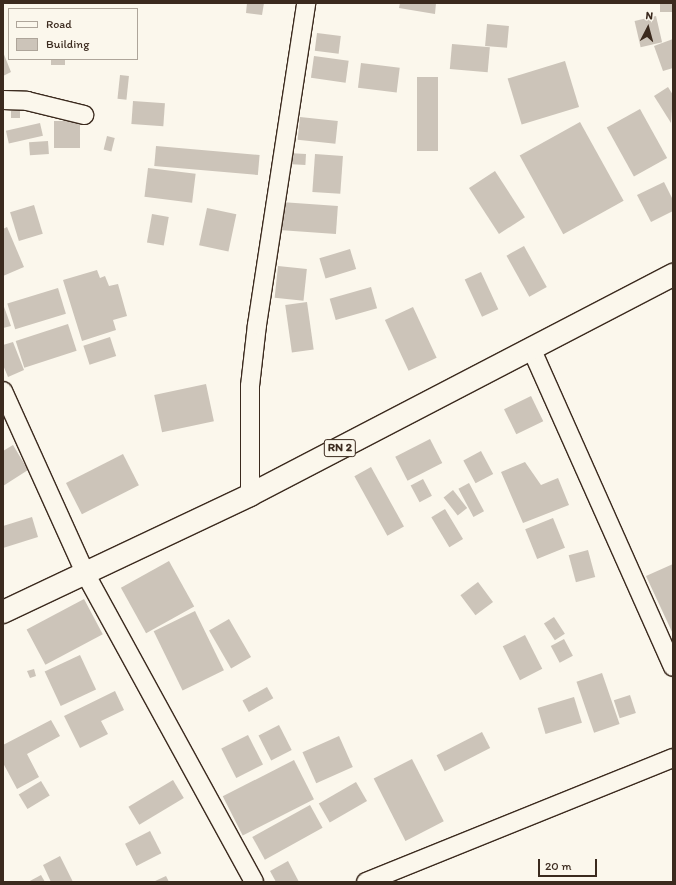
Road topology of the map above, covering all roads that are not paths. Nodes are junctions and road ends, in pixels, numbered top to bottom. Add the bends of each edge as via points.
1 (306, 3) edge
2 (3, 100) edge
3 (84, 114) dead end
4 (673, 275) edge
5 (531, 348) junction
6 (3, 391) edge
7 (250, 495) junction
8 (85, 573) junction
9 (3, 612) edge
10 (673, 667) edge
11 (673, 758) edge
12 (254, 882) edge
13 (366, 882) edge

1 - 7 street via 250,386
2 - 3 street via 26,101
4 - 5 highway, RN 2
5 - 7 highway, RN 2
5 - 10 street
6 - 8 street
7 - 8 highway, RN 2
8 - 9 highway, RN 2
8 - 12 street
11 - 13 street

